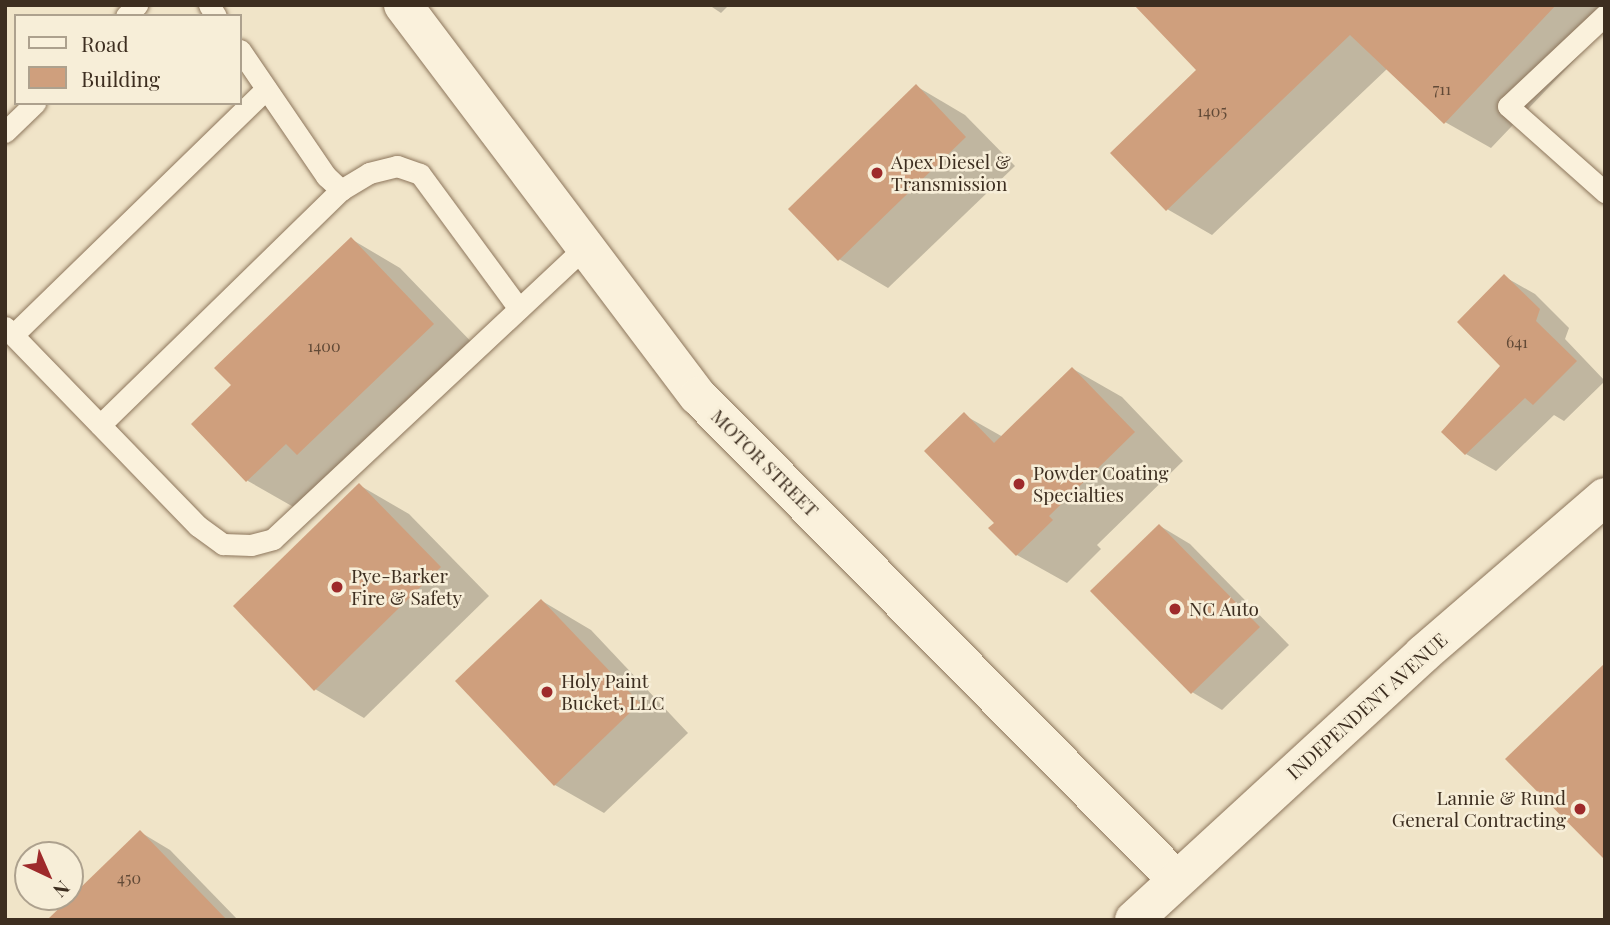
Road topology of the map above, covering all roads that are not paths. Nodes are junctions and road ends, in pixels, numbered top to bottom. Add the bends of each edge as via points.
1 (402, 5) edge
2 (1605, 15) edge
3 (242, 53) edge
4 (266, 89) junction
5 (33, 105) edge
6 (5, 132) edge
7 (341, 190) junction
8 (1605, 192) edge
9 (585, 247) junction
10 (519, 309) junction
11 (9, 331) edge
12 (100, 425) junction
13 (1605, 497) edge
14 (1176, 879) junction
15 (1134, 920) edge

1 - 9 street, MOTOR STREET
2 - 8 lane via 1508,106
3 - 4 lane
4 - 7 lane
4 - 11 lane
5 - 6 lane
7 - 10 lane via 369,173 397,166 419,174
7 - 12 lane
9 - 10 lane
9 - 14 street, MOTOR STREET via 698,396
10 - 12 lane via 273,539 251,545 223,544 198,526
11 - 12 lane
13 - 14 street, INDEPENDENT AVENUE via 1423,654
14 - 15 street, INDEPENDENT AVENUE

